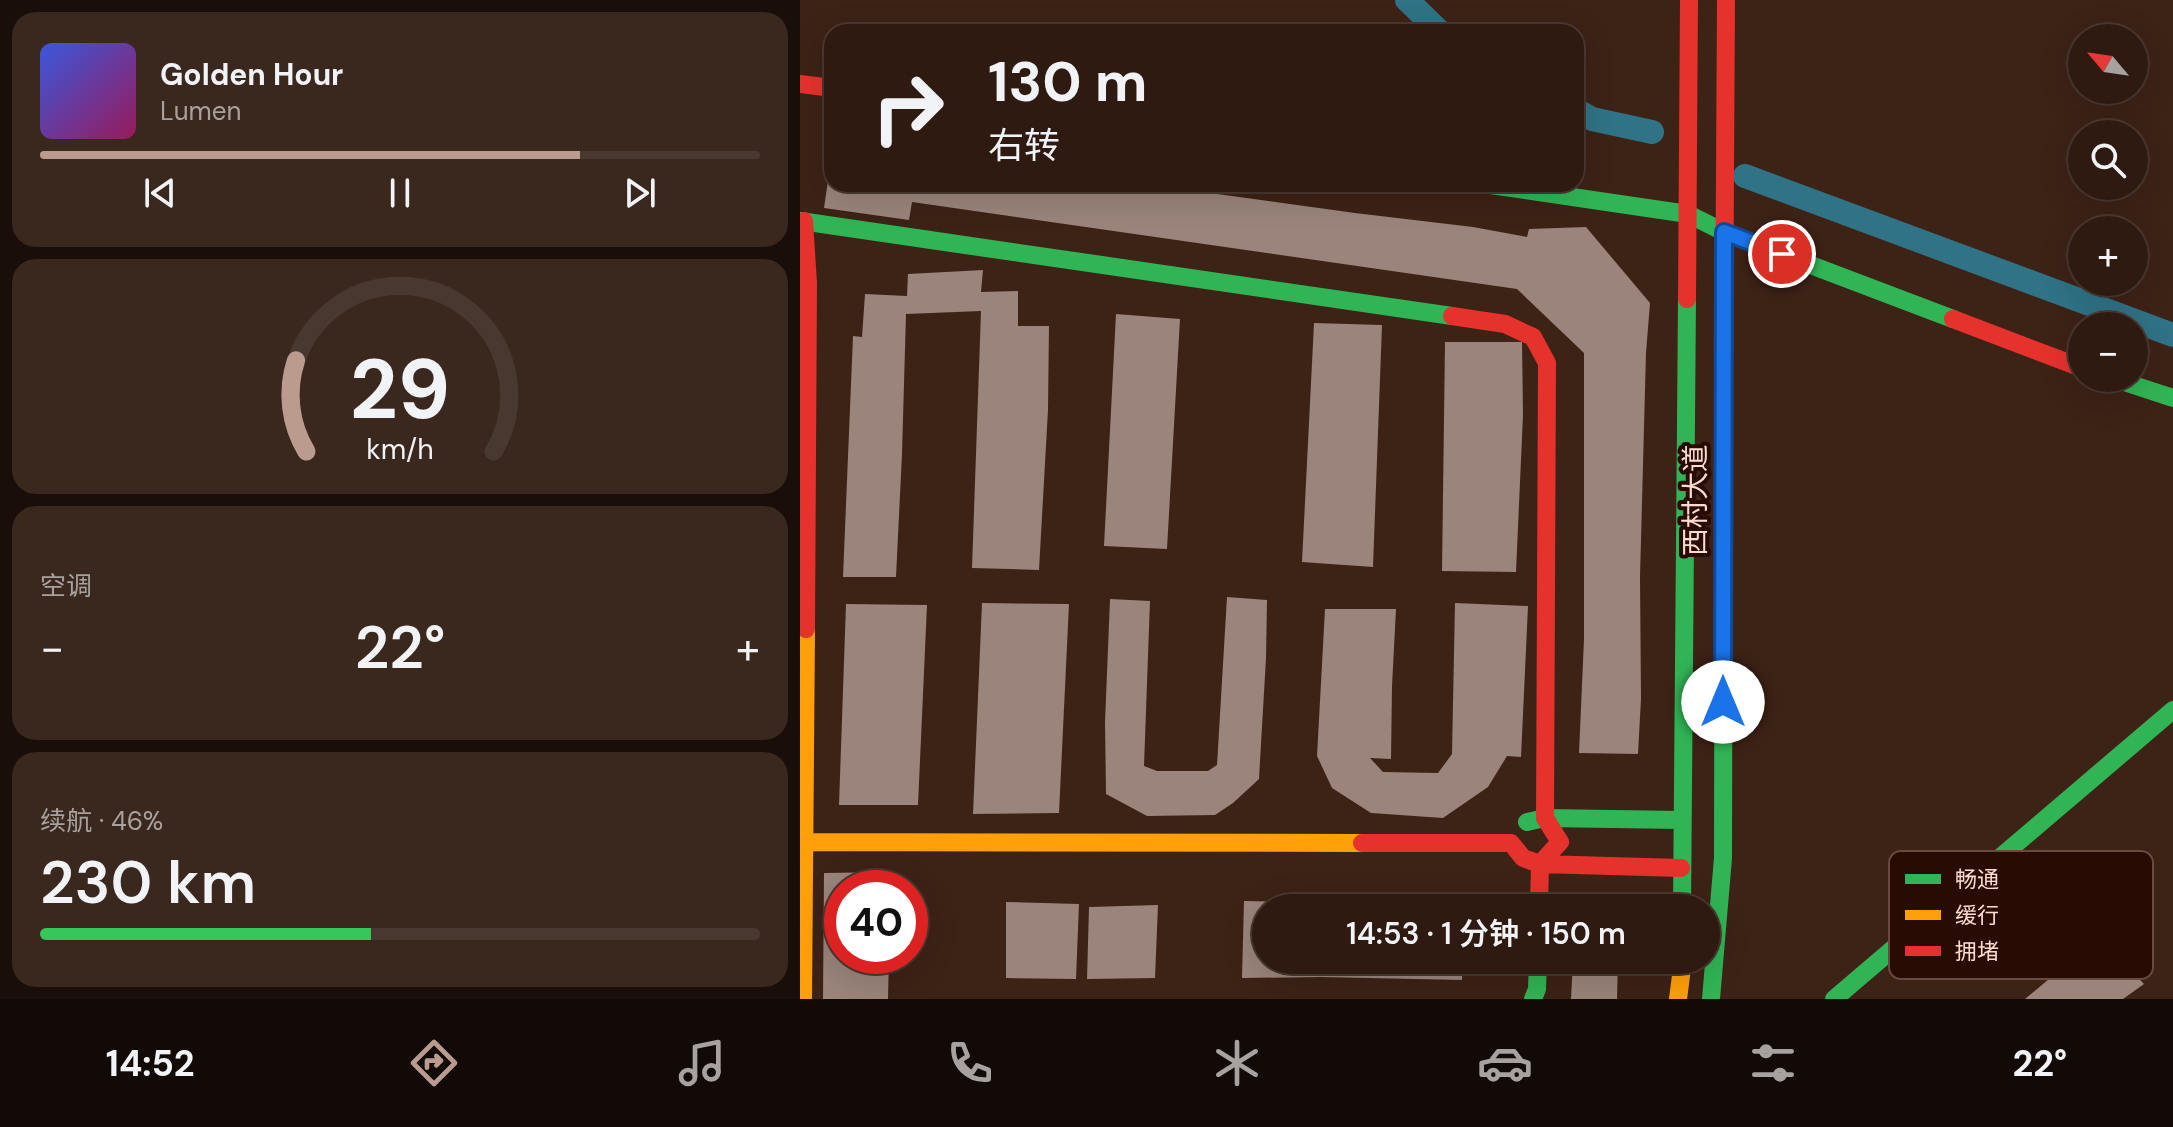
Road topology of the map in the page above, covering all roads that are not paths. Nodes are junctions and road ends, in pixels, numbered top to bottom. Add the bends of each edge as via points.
1 (1689, 0) edge
2 (1726, 0) edge
3 (800, 84) edge
4 (824, 87) edge
5 (1538, 192) edge
6 (1688, 214) junction
7 (802, 221) edge
8 (1724, 232) junction
9 (2068, 363) edge
10 (2148, 390) edge
11 (2173, 398) edge
12 (2173, 710) edge
13 (1545, 818) junction
14 (1681, 820) junction
15 (804, 842) junction
16 (1511, 843) junction
17 (2008, 851) edge
18 (1540, 864) junction
19 (1681, 868) junction
20 (1539, 894) edge
21 (1682, 894) edge
22 (1889, 952) edge
23 (1538, 974) edge
24 (1681, 974) edge
25 (803, 999) edge
26 (1533, 999) edge
27 (1678, 999) edge
28 (1711, 999) edge
29 (1834, 999) edge

1 - 6 street, 西村大道
2 - 8 street, 西村大道
3 - 4 street
5 - 6 street
6 - 8 street
6 - 14 street, 西村大道
7 - 13 street via 1505,324 1533,337 1547,363
7 - 15 street via 808,283
8 - 9 street
8 - 28 street, 西村大道 via 1723,858
10 - 11 street
12 - 17 street
13 - 14 street
13 - 16 street via 1522,823
13 - 18 street via 1560,842
14 - 19 street, 西村大道
15 - 16 street
15 - 25 street
16 - 18 street via 1523,858
18 - 19 street
18 - 20 street
19 - 21 street, 西村大道
22 - 29 street
23 - 26 street
24 - 27 street

